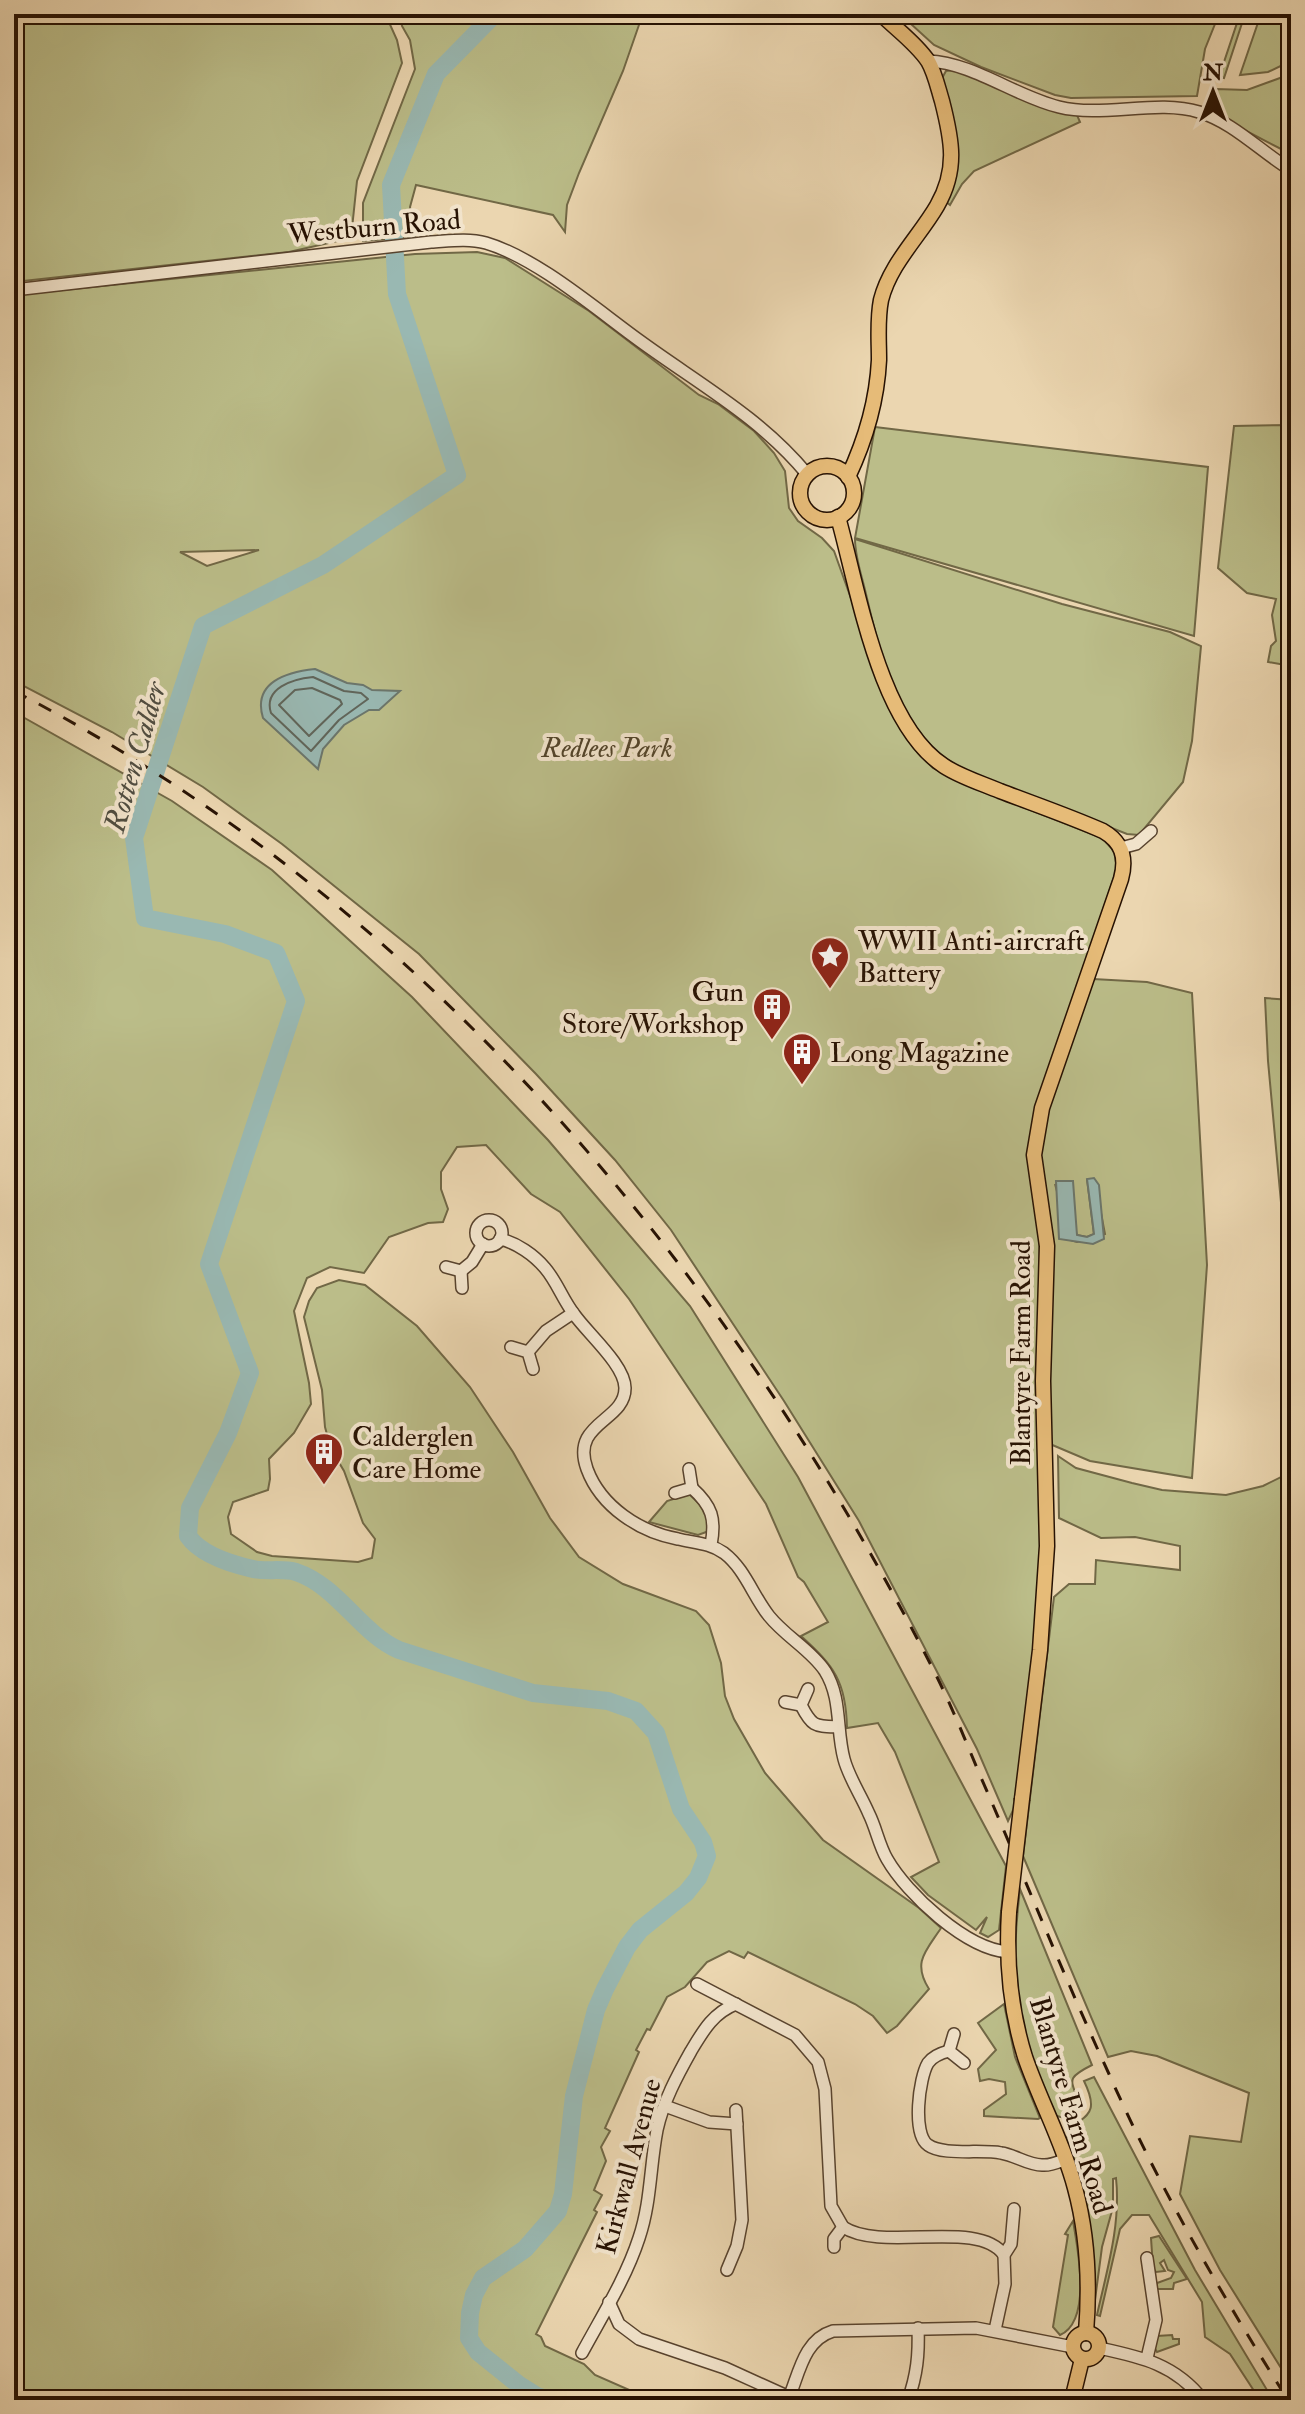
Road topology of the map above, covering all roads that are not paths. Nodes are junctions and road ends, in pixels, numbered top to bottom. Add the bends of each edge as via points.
1 (881, 14) edge
2 (928, 61) junction
3 (1291, 170) edge
4 (14, 290) edge
5 (807, 474) junction
6 (848, 477) junction
7 (838, 517) junction
8 (1151, 831) dead end
9 (1121, 848) junction
10 (500, 1239) junction
11 (483, 1244) junction
12 (446, 1267) dead end
13 (461, 1271) junction
14 (462, 1288) dead end
15 (573, 1313) junction
16 (511, 1347) dead end
17 (528, 1352) junction
18 (533, 1369) dead end
19 (689, 1469) dead end
20 (692, 1488) junction
21 (675, 1493) dead end
22 (711, 1545) junction
23 (808, 1689) dead end
24 (785, 1702) dead end
25 (801, 1705) junction
26 (838, 1727) junction
27 (1008, 1952) junction
28 (697, 1984) dead end
29 (736, 2004) junction
30 (954, 2034) dead end
31 (949, 2051) junction
32 (964, 2063) dead end
33 (665, 2106) junction
34 (736, 2110) dead end
35 (737, 2124) junction
36 (1066, 2159) junction
37 (1014, 2209) dead end
38 (843, 2227) junction
39 (834, 2247) dead end
40 (1004, 2255) junction
41 (1147, 2258) dead end
42 (727, 2270) dead end
43 (609, 2302) junction
44 (918, 2328) junction
45 (995, 2330) junction
46 (1086, 2333) junction
47 (1099, 2348) junction
48 (582, 2353) dead end
49 (1078, 2353) junction
50 (1147, 2358) junction
51 (788, 2399) edge
52 (908, 2400) edge
53 (1072, 2400) edge
54 (1203, 2400) edge

1 - 2 main road
2 - 3 street via 948,62 1060,107 1199,112
2 - 6 main road via 950,131 951,174 883,293 871,417
4 - 5 street, Westburn Road via 431,242 484,242 575,293 755,420
5 - 6 main road via 833,467
5 - 7 main road via 800,491 804,508 817,519
6 - 7 main road via 852,502
7 - 9 main road via 879,666 922,747 955,772 1103,831
8 - 9 street
9 - 27 main road, Blantyre Farm Road, bridge via 1121,879 1042,1108 1035,1145 1047,1246 1047,1546
10 - 11 street via 494,1245
10 - 11 street via 498,1224 486,1221 477,1233
10 - 15 street via 517,1245 546,1269
11 - 13 street
12 - 13 street
13 - 14 street
15 - 17 street via 546,1331
15 - 22 street via 609,1355 625,1388 621,1400 586,1439 583,1453 593,1482 635,1524 656,1534
16 - 17 street
17 - 18 street
19 - 20 street
20 - 21 street
20 - 22 street via 712,1512
22 - 26 street via 738,1566 769,1615 823,1667 837,1699
23 - 25 street
24 - 25 street
25 - 26 street via 810,1722
26 - 27 street via 845,1762 885,1857 906,1885 958,1931 985,1947
27 - 36 main road, Blantyre Farm Road via 1020,2041
28 - 29 street
29 - 33 street, Kirkwall Avenue via 706,2026
29 - 38 street via 795,2035 818,2062 825,2089 831,2205
30 - 31 street
31 - 32 street
31 - 36 street via 934,2057 925,2071 917,2120 921,2139 944,2150 1000,2152 1044,2166
33 - 35 street via 709,2122
33 - 43 street, Kirkwall Avenue via 640,2235
34 - 35 street
35 - 42 street via 742,2220
36 - 46 main road, Blantyre Farm Road via 1086,2245
37 - 40 street via 1011,2244
38 - 39 street
38 - 40 street via 871,2237 972,2238 996,2246
40 - 45 street via 1005,2284
41 - 50 street via 1156,2320
43 - 48 street, Kirkwall Avenue
43 - 51 street via 619,2324 639,2339 725,2368
44 - 45 street
44 - 51 street via 825,2334 807,2352
44 - 52 street via 918,2367
45 - 49 street
46 - 47 main road via 1094,2336
46 - 49 main road via 1078,2336
47 - 49 main road via 1095,2356
47 - 50 street
49 - 53 main road
50 - 54 street via 1183,2378

